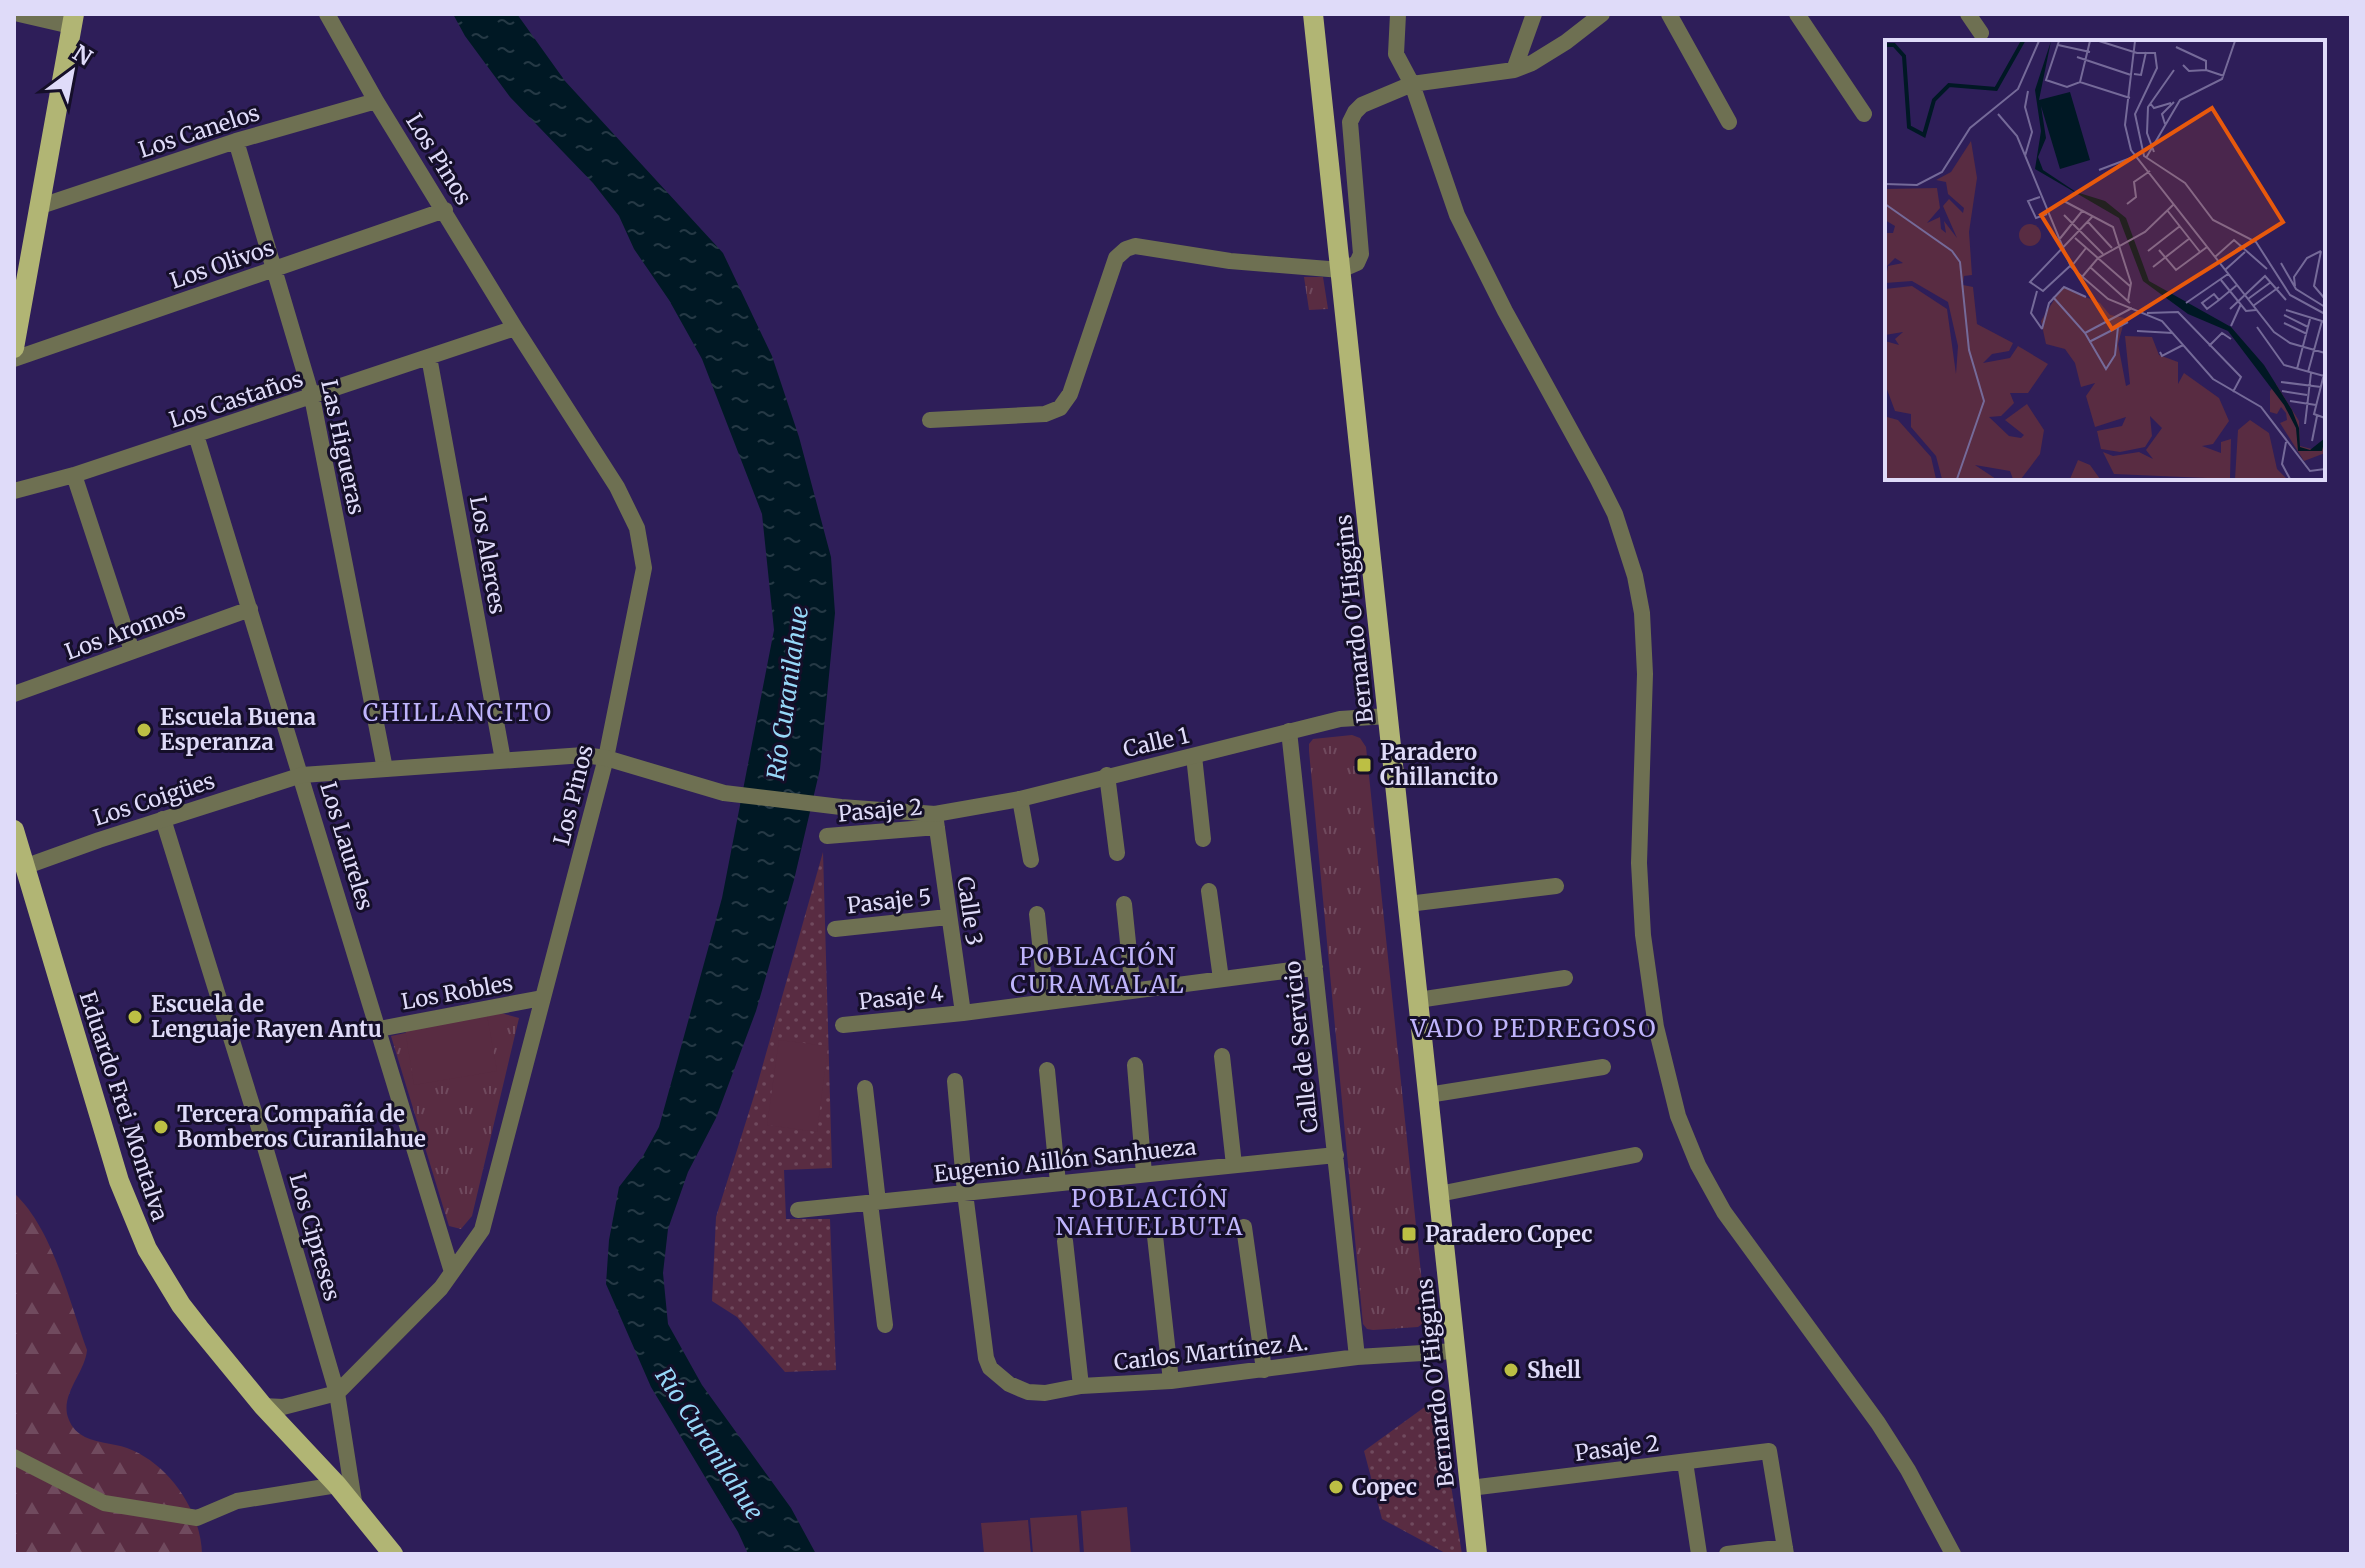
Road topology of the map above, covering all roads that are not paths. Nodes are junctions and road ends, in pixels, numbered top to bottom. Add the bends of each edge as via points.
1 (19, 14) edge
2 (327, 14) edge
3 (1313, 14) edge
4 (1398, 14) edge
5 (1534, 14) edge
6 (1602, 14) edge
7 (1669, 14) edge
8 (1797, 14) edge
9 (1968, 14) edge
10 (72, 20) edge
11 (1981, 33) dead end
12 (1514, 70) junction
13 (1412, 84) junction
14 (376, 101) junction
15 (1864, 114) dead end
16 (1729, 122) dead end
17 (236, 141) junction
18 (38, 207) junction
19 (445, 210) junction
20 (275, 269) junction
21 (1341, 270) junction
22 (515, 328) junction
23 (14, 348) edge
24 (429, 357) junction
25 (14, 359) edge
26 (312, 397) junction
27 (930, 420) dead end
28 (196, 435) junction
29 (74, 475) junction
30 (14, 491) edge
31 (250, 609) junction
32 (132, 651) junction
33 (14, 694) edge
34 (1388, 716) junction
35 (1289, 731) junction
36 (1194, 756) junction
37 (606, 758) junction
38 (503, 760) junction
39 (385, 769) junction
40 (302, 775) junction
41 (1107, 775) junction
42 (1020, 799) junction
43 (163, 819) junction
44 (936, 821) junction
45 (14, 830) edge
46 (827, 836) dead end
47 (1203, 839) dead end
48 (1117, 853) dead end
49 (1031, 860) dead end
50 (24, 867) junction
51 (1556, 886) dead end
52 (1209, 891) dead end
53 (1124, 904) dead end
54 (1408, 904) junction
55 (1037, 914) dead end
56 (948, 917) junction
57 (835, 929) dead end
58 (1315, 967) junction
59 (1565, 978) dead end
60 (1221, 979) junction
61 (1133, 991) junction
62 (542, 998) junction
63 (1418, 1000) junction
64 (1046, 1002) junction
65 (963, 1013) junction
66 (843, 1025) dead end
67 (379, 1029) junction
68 (1222, 1056) dead end
69 (1135, 1065) dead end
70 (1603, 1067) dead end
71 (1047, 1070) dead end
72 (955, 1081) dead end
73 (865, 1088) dead end
74 (1428, 1095) junction
75 (1336, 1155) junction
76 (1635, 1155) dead end
77 (1234, 1165) junction
78 (1144, 1174) junction
79 (1058, 1183) junction
80 (965, 1193) junction
81 (1439, 1194) junction
82 (874, 1202) junction
83 (798, 1210) dead end
84 (1244, 1227) dead end
85 (1155, 1236) dead end
86 (1065, 1241) dead end
87 (452, 1272) junction
88 (885, 1325) dead end
89 (1455, 1351) junction
90 (1357, 1357) junction
91 (1264, 1370) junction
92 (1171, 1381) junction
93 (1081, 1386) junction
94 (337, 1393) junction
95 (263, 1406) junction
96 (14, 1457) edge
97 (1685, 1462) junction
98 (337, 1485) junction
99 (1470, 1488) junction
100 (355, 1508) junction
101 (1786, 1551) edge
102 (393, 1554) edge
103 (1477, 1554) edge
104 (1699, 1554) edge
105 (1727, 1554) edge
106 (1953, 1554) edge

1 - 10 street
2 - 14 street, Los Pinos
3 - 21 main road, Bernardo O'Higgins
4 - 13 street via 1396,54
5 - 12 street
6 - 12 street via 1548,54
7 - 16 street
8 - 15 street
9 - 11 street
10 - 18 main road
12 - 13 street
13 - 21 street via 1362,105 1351,118 1361,254 1357,263
13 - 106 street via 1457,215 1615,514 1635,576 1645,674 1639,863 1643,935 1659,1041 1678,1116 1724,1212 1878,1423
14 - 17 street, Los Canelos
14 - 19 street, Los Pinos
17 - 18 street, Los Canelos
17 - 20 street, Las Higueras
18 - 23 main road
19 - 20 street, Los Olivos
19 - 22 street, Los Pinos
20 - 25 street, Los Olivos
20 - 26 street, Las Higueras
21 - 27 street via 1126,249 1116,258 1070,394 1060,408 1045,414
21 - 34 main road, Bernardo O'Higgins
22 - 24 street, Los Castaños
22 - 37 street, Los Pinos via 617,487 637,528 644,568
24 - 26 street, Los Castaños
24 - 38 street, Los Alerces
26 - 28 street, Los Castaños
26 - 39 street, Las Higueras
28 - 29 street, Los Castaños
28 - 31 street, Los Laureles
29 - 30 street, Los Castaños
29 - 32 street
31 - 32 street, Los Aromos
31 - 40 street, Los Laureles
32 - 33 street, Los Aromos
34 - 35 street, Calle 1 via 1340,719
34 - 54 main road, Bernardo O'Higgins
35 - 36 street, Calle 1
35 - 58 street, Calle de Servicio
36 - 41 street, Calle 1
36 - 47 street
37 - 38 street, Los Coigües
37 - 44 street, Los Coigües via 724,793
37 - 62 street, Los Pinos
38 - 39 street, Los Coigües
39 - 40 street, Los Coigües
40 - 43 street, Los Coigües
40 - 67 street, Los Laureles
41 - 42 street, Calle 1
41 - 48 street
42 - 44 street, Calle 1
42 - 49 street
43 - 50 street, Los Coigües
43 - 94 street, Los Cipreses
44 - 46 street, Pasaje 2
44 - 56 street, Calle 3
45 - 50 main road, Eduardo Frei Montalva
50 - 95 main road, Eduardo Frei Montalva via 136,1226 181,1305
51 - 54 street
52 - 60 street
53 - 61 street
54 - 63 main road, Bernardo O'Higgins
55 - 64 street
56 - 57 street, Pasaje 5
56 - 65 street, Calle 3
58 - 60 street, Pasaje 4
58 - 75 street, Calle de Servicio
59 - 63 street
60 - 61 street, Pasaje 4
61 - 64 street, Pasaje 4
62 - 67 street, Los Robles
62 - 87 street, Los Pinos via 482,1230
63 - 74 main road, Bernardo O'Higgins
64 - 65 street, Pasaje 4
65 - 66 street, Pasaje 4
67 - 87 street, Los Laureles
68 - 77 street
69 - 78 street
70 - 74 street
71 - 79 street
72 - 80 street
73 - 82 street
74 - 81 main road, Bernardo O'Higgins
75 - 77 street, Eugenio Aillón Sanhueza
75 - 90 street, Calle de Servicio
76 - 81 street
77 - 78 street, Eugenio Aillón Sanhueza
78 - 79 street, Eugenio Aillón Sanhueza
79 - 80 street, Eugenio Aillón Sanhueza
80 - 82 street, Eugenio Aillón Sanhueza
80 - 93 street, Carlos Martínez A. via 990,1368 1028,1392
81 - 89 main road, Bernardo O'Higgins
82 - 83 street, Eugenio Aillón Sanhueza
82 - 88 street
84 - 91 street
85 - 92 street
86 - 93 street
87 - 94 street, Los Pinos
89 - 90 street, Carlos Martínez A.
89 - 99 main road, Bernardo O'Higgins
90 - 91 street, Carlos Martínez A.
91 - 92 street, Carlos Martínez A.
92 - 93 street, Carlos Martínez A.
94 - 95 street via 283,1407
94 - 100 street
95 - 98 main road, Eduardo Frei Montalva
96 - 98 street via 104,1503 197,1518 237,1501
97 - 99 street, Pasaje 2
97 - 101 street, Pasaje 2 via 1769,1451
97 - 104 street
98 - 100 main road, Eduardo Frei Montalva
99 - 103 main road, Bernardo O'Higgins
100 - 102 main road, Eduardo Frei Montalva
101 - 105 street

